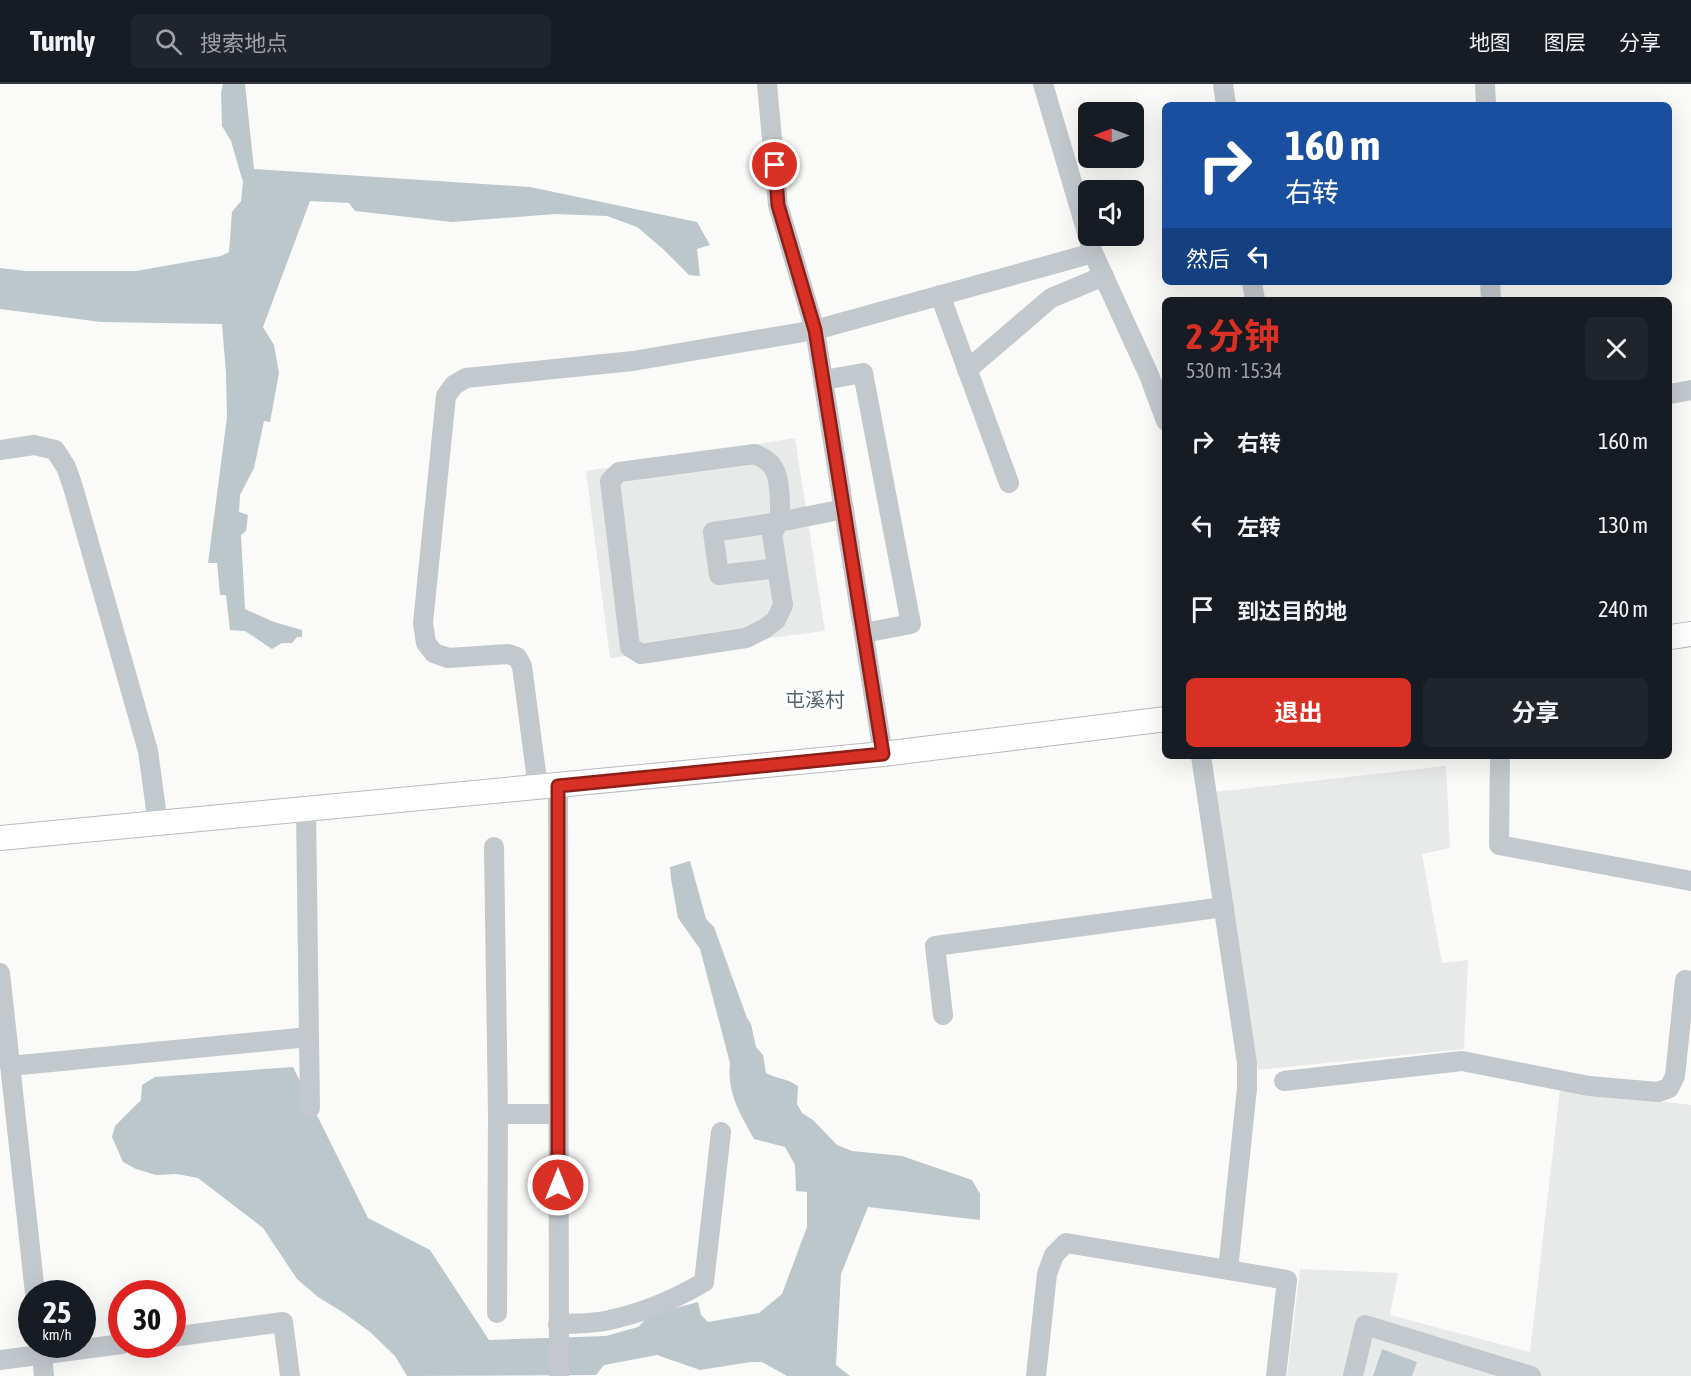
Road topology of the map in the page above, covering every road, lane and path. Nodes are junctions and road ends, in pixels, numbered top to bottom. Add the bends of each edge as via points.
1 (767, 84) edge
2 (1042, 84) edge
3 (1223, 84) edge
4 (1485, 84) edge
5 (1226, 102) edge
6 (1485, 102) edge
7 (1093, 253) junction
8 (1104, 276) junction
9 (940, 295) junction
10 (815, 330) junction
11 (967, 370) junction
12 (1157, 374) edge
13 (824, 380) junction
14 (1691, 390) edge
15 (1672, 394) edge
16 (1162, 400) edge
17 (0, 450) edge
18 (1009, 483) dead end
19 (844, 509) junction
20 (779, 522) junction
21 (777, 568) junction
22 (864, 633) junction
23 (1691, 634) edge
24 (1672, 637) edge
25 (1162, 719) edge
26 (883, 754) junction
27 (1201, 759) edge
28 (1500, 759) edge
29 (548, 787) junction
30 (306, 810) junction
31 (158, 824) junction
32 (0, 838) edge
33 (494, 847) dead end
34 (1691, 880) edge
35 (1224, 907) junction
36 (0, 973) edge
37 (1691, 981) edge
38 (943, 1015) dead end
39 (309, 1037) junction
40 (10, 1066) junction
41 (1284, 1081) dead end
42 (310, 1108) dead end
43 (498, 1114) junction
44 (558, 1114) junction
45 (721, 1132) dead end
46 (9, 1138) edge
47 (1228, 1270) junction
48 (33, 1280) edge
49 (497, 1312) dead end
50 (558, 1330) junction
51 (186, 1335) edge
52 (18, 1355) edge
53 (42, 1358) edge
54 (0, 1360) edge
55 (44, 1376) edge
56 (290, 1376) edge
57 (559, 1376) edge
58 (1036, 1376) edge
59 (1276, 1376) edge
60 (1353, 1376) edge
61 (1531, 1376) edge

1 - 10 street via 778,205
2 - 7 street
3 - 5 street
4 - 6 street
7 - 8 street
7 - 9 street
8 - 11 street via 1051,298
8 - 12 street
9 - 10 street
9 - 11 street
10 - 13 street
10 - 29 street via 633,361 466,378 446,396 423,623 426,643 434,653 448,658 508,654 517,657
11 - 18 street
12 - 16 street
13 - 19 street
13 - 22 street via 863,373 910,624
14 - 15 street
17 - 31 street via 34,445 55,450 66,467 148,751
19 - 20 street
19 - 22 street
20 - 21 street via 772,534
20 - 21 street via 714,532 718,575
20 - 21 street via 776,471 766,459 755,454 619,472 610,480 630,647 642,654 746,638 764,629 776,620 783,605
22 - 26 street
23 - 24 main road
25 - 26 main road
26 - 29 main road
27 - 35 street
28 - 34 street via 1499,845
29 - 30 main road
29 - 44 street
30 - 31 main road
30 - 39 street
31 - 32 main road
33 - 43 street
35 - 38 street via 935,946
35 - 47 street via 1247,1064
36 - 40 street
37 - 41 street via 1685,980 1674,1076 1669,1088 1658,1092 1589,1086 1462,1061
39 - 40 street
39 - 42 street
40 - 46 street
43 - 44 street
43 - 49 street
44 - 50 street
45 - 50 street via 704,1282 682,1295 638,1311
46 - 48 street
47 - 58 street via 1066,1243 1054,1255 1047,1274
47 - 59 street via 1287,1280
50 - 57 street
51 - 56 street via 283,1322
52 - 54 street
53 - 55 street
60 - 61 street via 1365,1325

